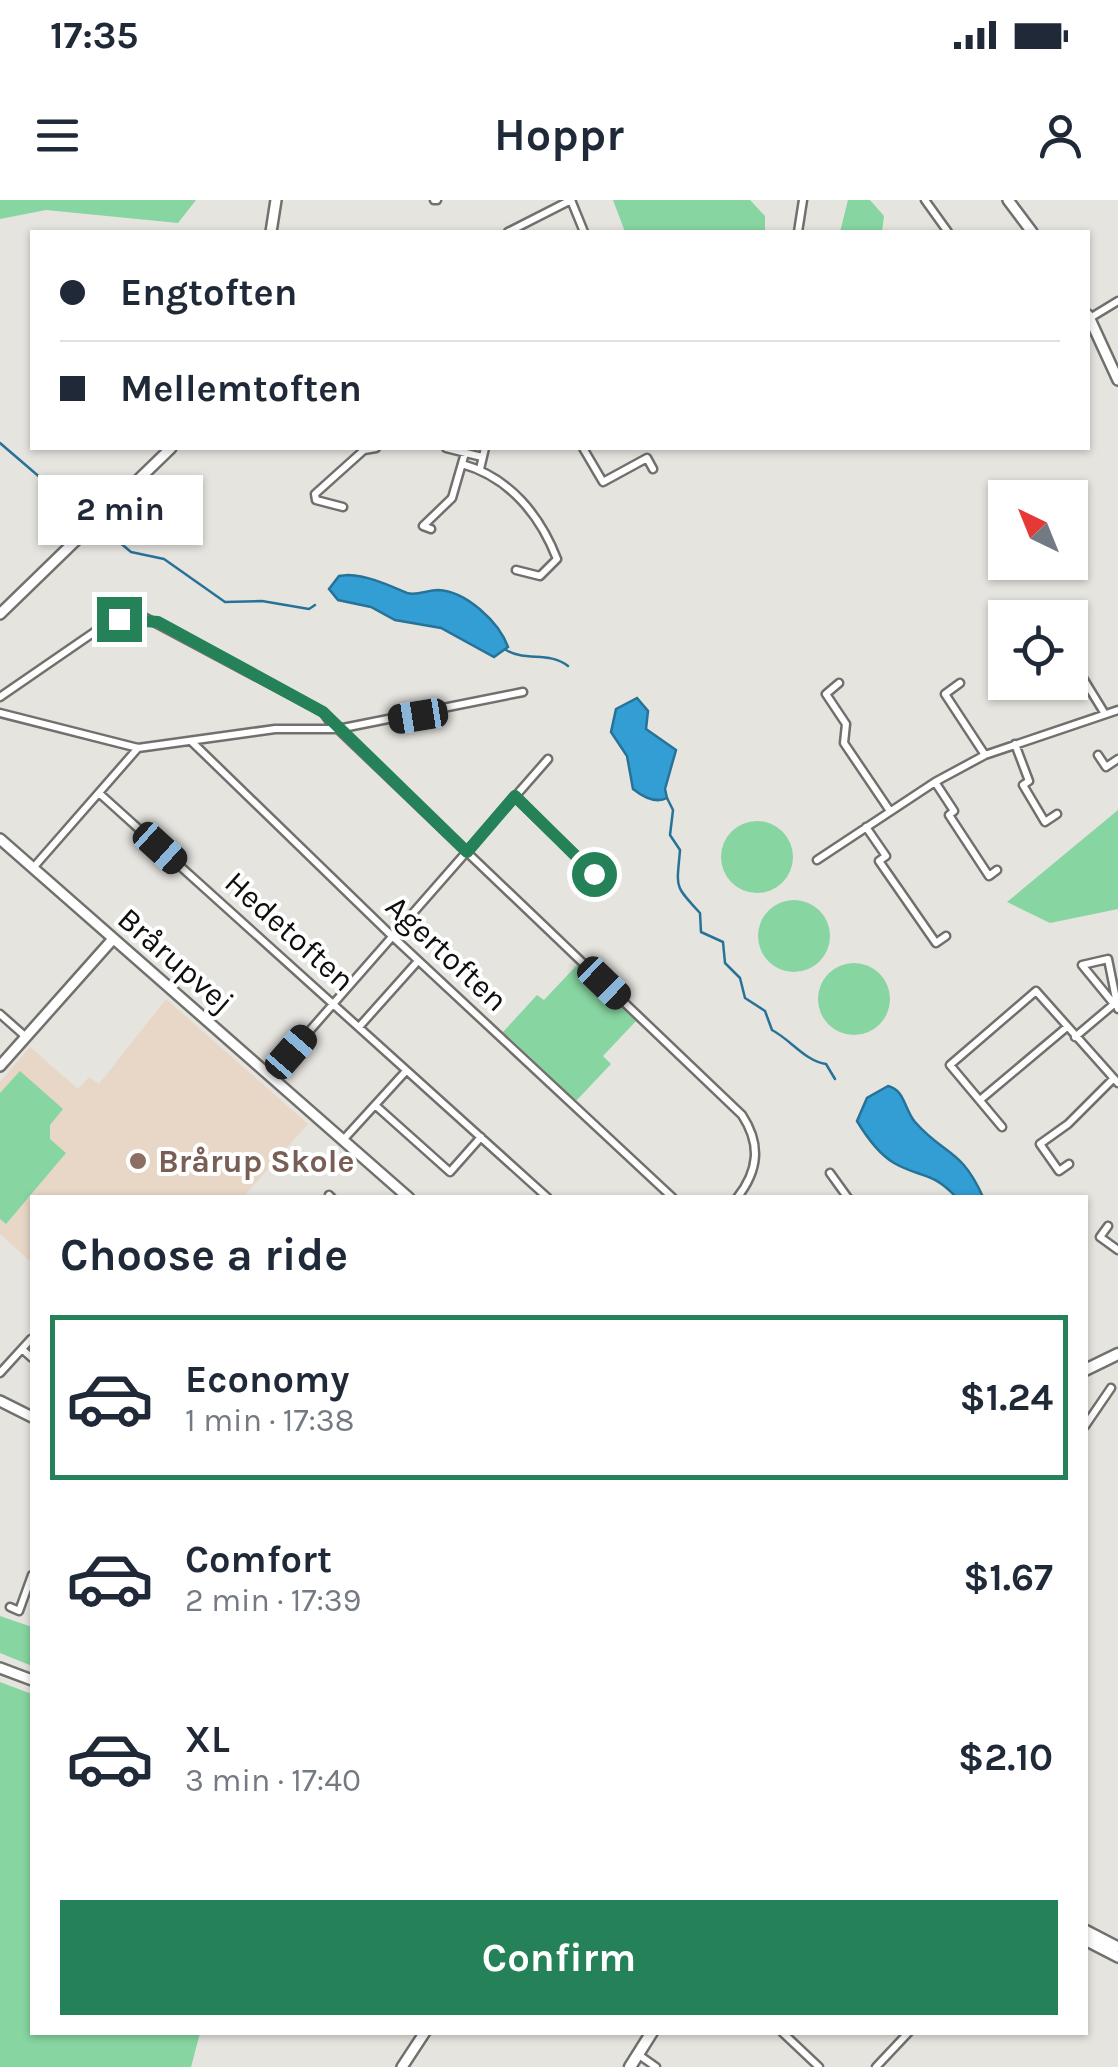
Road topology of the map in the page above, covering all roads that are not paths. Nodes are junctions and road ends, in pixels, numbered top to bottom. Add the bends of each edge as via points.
1 (276, 200) edge
2 (571, 200) edge
3 (803, 200) edge
4 (925, 200) edge
5 (1008, 200) edge
6 (271, 230) edge
7 (512, 230) edge
8 (583, 230) edge
9 (798, 230) edge
10 (947, 230) edge
11 (1030, 230) edge
12 (1118, 301) edge
13 (1090, 315) edge
14 (1090, 318) edge
15 (1118, 380) edge
16 (169, 450) edge
17 (364, 450) edge
18 (454, 450) edge
19 (484, 450) edge
20 (584, 450) edge
21 (466, 453) junction
22 (482, 458) junction
23 (462, 464) junction
24 (480, 469) junction
25 (653, 469) dead end
26 (343, 507) dead end
27 (431, 529) dead end
28 (516, 570) dead end
29 (0, 614) edge
30 (960, 683) dead end
31 (839, 684) dead end
32 (1088, 686) edge
33 (523, 692) dead end
34 (0, 697) edge
35 (1118, 710) edge
36 (0, 713) edge
37 (1105, 714) junction
38 (336, 728) junction
39 (192, 742) junction
40 (1015, 744) junction
41 (138, 748) junction
42 (986, 755) junction
43 (1098, 755) dead end
44 (548, 759) dead end
45 (1118, 759) edge
46 (935, 782) junction
47 (99, 793) junction
48 (515, 796) junction
49 (890, 812) junction
50 (1057, 814) dead end
51 (866, 827) junction
52 (0, 840) edge
53 (467, 852) junction
54 (816, 860) dead end
55 (33, 868) junction
56 (997, 870) dead end
57 (594, 874) dead end
58 (392, 936) junction
59 (946, 936) dead end
60 (113, 939) junction
61 (418, 961) junction
62 (333, 1003) junction
63 (1116, 1007) edge
64 (0, 1014) edge
65 (359, 1027) junction
66 (1066, 1027) junction
67 (26, 1037) junction
68 (1075, 1037) junction
69 (0, 1066) edge
70 (406, 1070) junction
71 (270, 1076) junction
72 (1116, 1081) edge
73 (980, 1100) junction
74 (375, 1105) junction
75 (1002, 1127) dead end
76 (481, 1138) junction
77 (343, 1140) junction
78 (1069, 1164) dead end
79 (830, 1173) dead end
80 (406, 1195) edge
81 (545, 1195) edge
82 (669, 1195) edge
83 (739, 1195) edge
84 (846, 1195) edge
85 (1108, 1226) dead end
86 (1118, 1250) edge
87 (30, 1340) edge
88 (22, 1349) junction
89 (1118, 1354) edge
90 (30, 1356) edge
91 (1088, 1369) edge
92 (0, 1373) edge
93 (1111, 1388) dead end
94 (0, 1401) edge
95 (30, 1416) edge
96 (1088, 1422) edge
97 (30, 1580) edge
98 (10, 1607) dead end
99 (0, 1668) edge
100 (30, 1679) edge
101 (1088, 1932) edge
102 (1088, 1942) edge
103 (1118, 1947) edge
104 (1118, 1957) edge
105 (423, 2035) edge
106 (650, 2035) edge
107 (785, 2035) edge
108 (907, 2035) edge
109 (638, 2054) junction
110 (402, 2067) edge
111 (630, 2067) edge
112 (656, 2067) edge
113 (818, 2067) edge
114 (876, 2067) edge

1 - 6 street
2 - 7 street
2 - 8 street
3 - 9 street
4 - 10 street
5 - 11 street
12 - 13 street
14 - 15 street
16 - 29 street
17 - 26 street via 314,494
18 - 21 street
19 - 22 street
20 - 25 street via 603,482 647,458
21 - 22 street
21 - 23 street
22 - 24 street
23 - 24 street
23 - 27 street via 452,498 423,526
24 - 28 street via 537,517 558,559 540,576
30 - 42 street via 945,694
31 - 49 street via 826,694 846,724 844,743
32 - 37 street
33 - 38 street
34 - 38 street via 106,624 146,618 323,712
35 - 37 street
36 - 41 street
37 - 40 street
38 - 39 street
38 - 53 street
39 - 41 street
39 - 58 street, Agertoften
40 - 42 street
40 - 50 street via 1029,781 1022,785 1045,822
41 - 47 street
42 - 46 street
43 - 45 street via 1106,766
44 - 48 street
46 - 49 street
46 - 56 street via 988,876
47 - 55 street
47 - 62 street, Hedetoften
48 - 53 street
48 - 57 street
49 - 51 street
51 - 54 street
51 - 59 street via 886,856 879,860 936,944
52 - 55 street, Brårupvej
53 - 58 street
53 - 83 street via 742,1115 756,1156
55 - 60 street, Brårupvej
58 - 61 street, Agertoften
58 - 62 street
60 - 67 street
60 - 71 street, Brårupvej
61 - 65 street, Hedetoften
61 - 82 street, Agertoften
62 - 65 street, Hedetoften
62 - 71 street
63 - 63 street via 1082,968 1082,965 1108,958
63 - 68 street
64 - 67 street
65 - 70 street, Hedetoften
66 - 68 street
66 - 73 street
66 - 73 street via 1036,990 950,1065
67 - 69 street
68 - 72 street
70 - 74 street
70 - 76 street, Hedetoften
71 - 77 street, Brårupvej
72 - 78 street via 1040,1144 1058,1172
73 - 75 street
74 - 76 street via 450,1172
74 - 77 street
76 - 81 street, Hedetoften
77 - 80 street, Brårupvej
79 - 84 street
85 - 86 street via 1100,1236
87 - 88 street
88 - 90 street
88 - 92 street
89 - 91 main road
93 - 96 street
94 - 95 street
97 - 98 street via 19,1611
99 - 100 street
101 - 103 street
102 - 104 street
105 - 110 street
106 - 109 main road
107 - 113 street
108 - 114 street
109 - 111 main road
109 - 112 street

